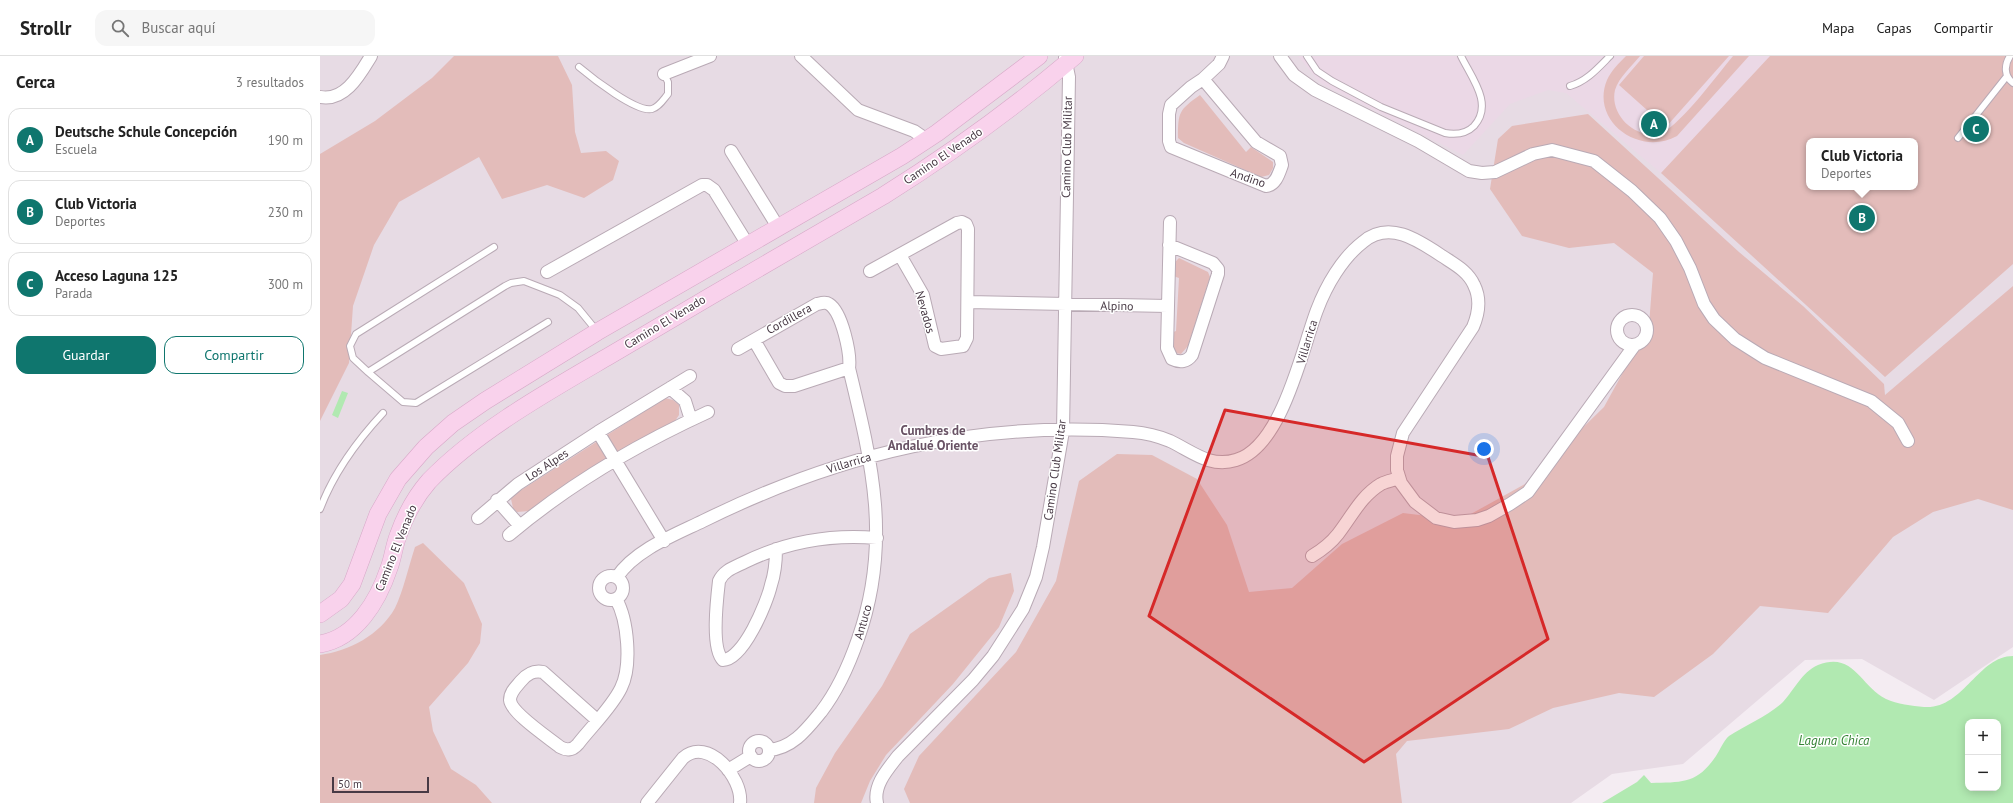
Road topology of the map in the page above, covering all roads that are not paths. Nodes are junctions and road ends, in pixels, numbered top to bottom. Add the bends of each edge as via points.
1 (371, 56) edge
2 (710, 56) edge
3 (801, 56) edge
4 (1039, 56) edge
5 (1223, 56) edge
6 (1280, 56) edge
7 (1307, 56) edge
8 (1460, 56) edge
9 (1610, 56) edge
10 (2010, 56) edge
11 (1068, 58) edge
12 (579, 68) dead end
13 (664, 74) joint
14 (2007, 76) junction
15 (1203, 79) junction
16 (2013, 83) edge
17 (1570, 86) dead end
18 (320, 97) edge
19 (1958, 138) dead end
20 (927, 140) junction
21 (731, 151) dead end
22 (1170, 222) dead end
23 (778, 227) junction
24 (748, 245) junction
25 (1169, 245) junction
26 (494, 247) dead end
27 (900, 255) junction
28 (870, 271) dead end
29 (547, 272) dead end
30 (968, 302) junction
31 (1065, 303) junction
32 (1168, 306) junction
33 (548, 322) dead end
34 (597, 332) junction
35 (754, 340) junction
36 (576, 344) junction
37 (1634, 346) dead end
38 (738, 349) dead end
39 (589, 367) junction
40 (849, 368) junction
41 (368, 372) junction
42 (690, 376) dead end
43 (670, 388) junction
44 (708, 412) dead end
45 (383, 413) dead end
46 (691, 420) junction
47 (1063, 431) junction
48 (598, 432) junction
49 (1908, 441) dead end
50 (868, 456) junction
51 (615, 460) junction
52 (1399, 478) junction
53 (497, 500) junction
54 (320, 509) edge
55 (478, 518) dead end
56 (520, 526) junction
57 (509, 535) dead end
58 (877, 538) junction
59 (664, 541) junction
60 (776, 549) junction
61 (1312, 556) dead end
62 (617, 577) junction
63 (616, 599) junction
64 (320, 614) edge
65 (320, 644) edge
66 (598, 720) junction
67 (728, 770) junction
68 (647, 803) edge
69 (740, 803) edge
70 (877, 803) edge

1 - 18 street via 343,92 332,97
2 - 13 street
3 - 20 street via 858,110 914,131
4 - 20 street, Camino El Venado
5 - 15 street, Andino
6 - 49 street via 1294,75 1315,90 1418,141 1469,170 1495,172 1533,154 1552,150 1594,161 1632,191 1660,218 1683,254 1704,304 1714,319 1735,339 1765,358 1870,401 1898,423
7 - 8 lane via 1317,71 1332,81 1381,107 1454,135 1472,127 1482,109 1482,97
9 - 17 lane via 1587,78
10 - 14 lane via 2006,61
11 - 31 street, Camino Club Militar
11 - 39 street, Camino El Venado via 989,124 920,172
12 - 13 lane via 615,94 646,109 656,108 668,94 668,82
14 - 16 lane
14 - 19 lane
15 - 15 street, Andino via 1256,142 1280,156 1282,165 1271,185 1266,186 1171,147 1168,114 1171,105
20 - 23 street, Camino El Venado
21 - 23 street
22 - 25 street
23 - 24 street, Camino El Venado
24 - 29 street via 714,190 702,185
24 - 34 street, Camino El Venado
25 - 32 street
25 - 32 street via 1215,264 1218,268 1192,355 1184,361 1172,359 1168,351
26 - 41 lane via 356,334 351,341 350,351 355,361
27 - 28 street, Nevados
27 - 30 street, Nevados via 957,223 964,223 968,229
27 - 30 street, Nevados via 923,296 933,341 937,347 961,347 966,344
30 - 31 street
31 - 32 street, Alpino via 1098,306
31 - 47 street, Camino Club Militar
33 - 41 lane via 416,403 402,402
34 - 36 street, Camino El Venado
34 - 41 lane via 568,299 537,284 518,281 505,286
35 - 38 street, Cordillera
35 - 40 street, Cordillera via 777,380 785,386 794,386
35 - 40 street, Cordillera via 817,304 826,302 840,320 850,357
36 - 39 street
36 - 64 street, Camino El Venado via 467,413 412,461 382,505 352,584 341,599
37 - 52 street, Villarrica via 1528,492 1500,510 1477,520 1462,523 1445,521 1428,513 1414,502
39 - 65 street, Camino El Venado via 481,437 428,482 407,513 383,585 363,618 346,634
40 - 50 street, Cordillera via 866,437
42 - 43 street, Los Alpes
43 - 46 street via 685,401
43 - 48 street, Los Alpes
44 - 46 street
45 - 54 lane via 341,465
46 - 51 street
47 - 50 street, Villarrica via 1005,432 970,436
47 - 52 street, Villarrica via 1155,435 1202,459 1215,462 1237,460 1251,453 1262,441 1281,410 1300,366 1318,308 1328,286 1363,241 1378,233 1398,233 1417,240 1464,271 1476,288 1479,304 1473,327 1403,433 1397,456
47 - 70 street, Camino Club Militar via 1042,554 1023,609 993,656 973,680 898,756 879,783 875,797
48 - 51 street
48 - 53 street, Los Alpes
50 - 58 street, Antuco via 876,497
50 - 59 street, Villarrica via 758,495
51 - 56 street
51 - 59 street
52 - 61 street via 1372,491 1358,504 1329,544
53 - 55 street, Los Alpes
53 - 56 street
56 - 57 street
58 - 60 street via 819,538
58 - 67 street, Antuco via 869,602 855,649 826,706 799,737 785,746 769,750 764,742 755,741 749,747 751,756
59 - 62 street, Villarrica via 632,561
60 - 60 street via 728,570 721,577 718,585 716,642 723,660 731,658 739,651 759,616 771,587
62 - 63 street via 623,586 622,594
62 - 63 street, Villarrica via 606,577 599,586 600,593 605,599
63 - 66 street via 623,612 626,626 625,676 617,694
66 - 66 street via 576,747 568,750 513,708 510,700 512,693 528,674 542,672
67 - 68 street via 706,753 690,753 683,758
67 - 69 street via 738,785

